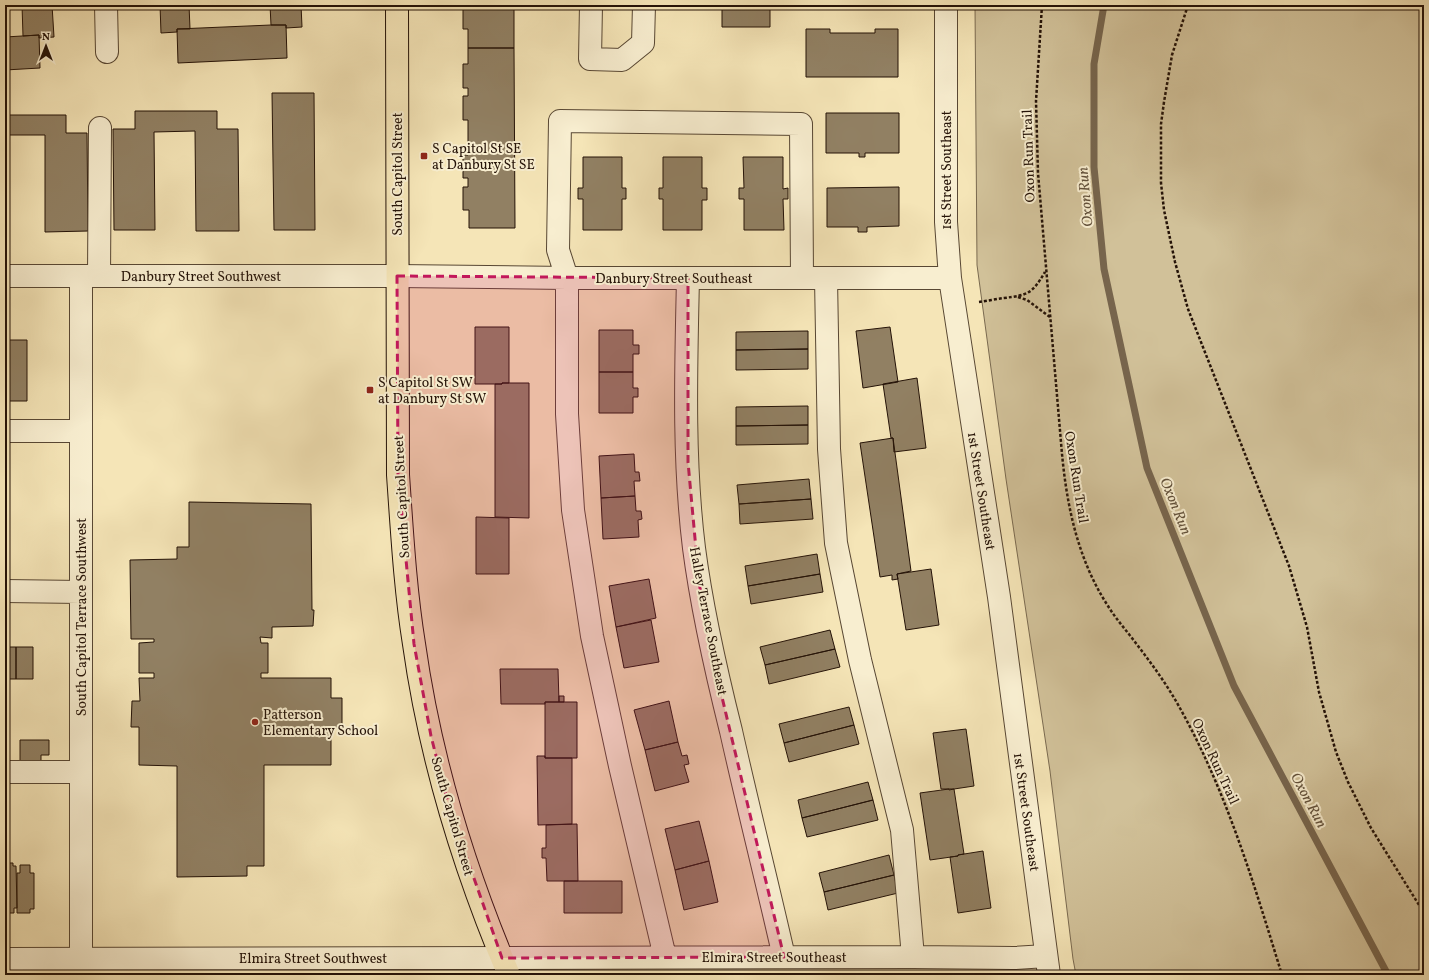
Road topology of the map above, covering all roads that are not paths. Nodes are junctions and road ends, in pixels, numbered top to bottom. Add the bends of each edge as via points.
1 (106, 5) edge
2 (397, 5) edge
3 (591, 5) edge
4 (644, 5) edge
5 (946, 5) edge
6 (108, 52) dead end
7 (100, 128) dead end
8 (5, 276) edge
9 (90, 276) junction
10 (397, 276) junction
11 (567, 278) junction
12 (688, 278) junction
13 (802, 278) junction
14 (826, 278) junction
15 (950, 278) junction
16 (5, 431) edge
17 (81, 431) junction
18 (5, 591) edge
19 (81, 592) junction
20 (5, 772) edge
21 (81, 772) junction
22 (913, 957) junction
23 (665, 958) junction
24 (784, 958) junction
25 (5, 959) edge
26 (81, 959) junction
27 (468, 966) edge
28 (505, 966) edge
29 (813, 966) edge
30 (1048, 966) edge
31 (314, 967) edge

1 - 6 street
2 - 10 main road, South Capitol Street
3 - 4 street via 590,59 622,60 643,43
5 - 15 street, 1st Street Southeast via 946,222
7 - 9 street, South Capitol Terrace Southwest
8 - 9 street, Danbury Street Southwest
9 - 10 street, Danbury Street Southwest
9 - 17 street, South Capitol Terrace Southwest
10 - 11 street, Danbury Street Southeast
10 - 28 main road, South Capitol Street via 398,475 403,553 414,644 430,736 449,807 472,879
11 - 12 street, Danbury Street Southeast
11 - 13 street via 558,250 560,121 801,124
11 - 23 street via 567,414 573,510 592,636
12 - 13 street, Danbury Street Southeast
12 - 24 street, Halley Terrace Southeast via 686,417 689,496 696,561 712,651
13 - 14 street, Danbury Street Southeast
14 - 15 street, Danbury Street Southeast
14 - 22 street via 829,449 836,542 860,660 902,830
15 - 30 street, 1st Street Southeast via 999,598
16 - 17 street
17 - 19 street, South Capitol Terrace Southwest
18 - 19 street
19 - 21 street, South Capitol Terrace Southwest
20 - 21 street
21 - 26 street, South Capitol Terrace Southwest
22 - 29 street, Elmira Street Southeast
22 - 30 street, Elmira Street Southeast via 1014,958
23 - 24 street, Elmira Street Southeast
23 - 28 street, Elmira Street Southeast
24 - 29 street, Elmira Street Southeast
25 - 26 street, Elmira Street Southwest
26 - 31 street, Elmira Street Southwest
27 - 28 street, Elmira Street Southwest
27 - 31 street, Elmira Street Southwest

